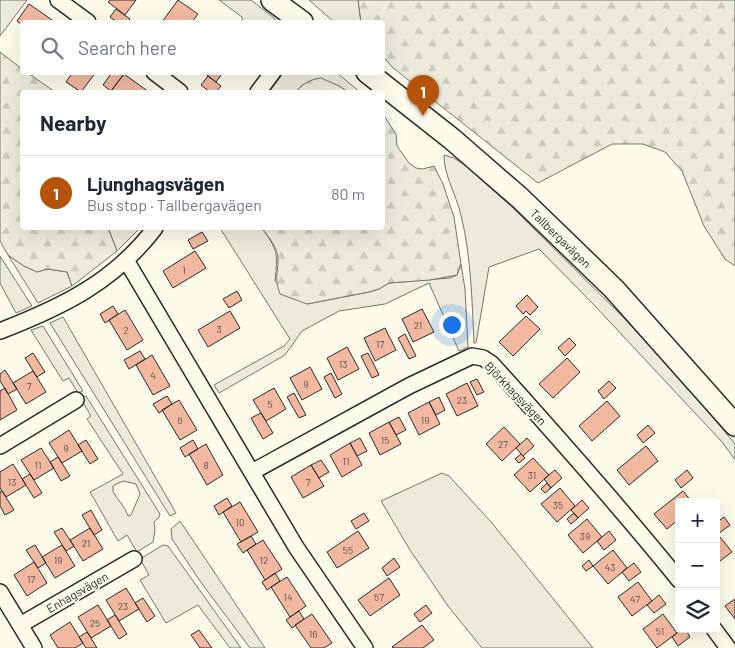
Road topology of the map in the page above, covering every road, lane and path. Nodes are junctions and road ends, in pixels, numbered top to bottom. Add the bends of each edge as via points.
1 (58, 0) edge
2 (272, 0) edge
3 (85, 20) edge
4 (299, 20) edge
5 (158, 75) edge
6 (271, 75) edge
7 (371, 75) edge
8 (177, 90) edge
9 (260, 90) edge
10 (153, 230) edge
11 (126, 260) junction
12 (0, 331) edge
13 (76, 400) dead end
14 (735, 425) edge
15 (0, 446) edge
16 (252, 472) junction
17 (134, 559) dead end
18 (675, 575) edge
19 (0, 592) edge
20 (20, 625) junction
21 (717, 633) edge
22 (34, 648) edge
23 (365, 648) edge
24 (728, 648) edge

1 - 3 street
2 - 4 street
5 - 8 street
6 - 9 street
7 - 14 street, Tallbergavägen via 527,204 614,289
10 - 11 street
11 - 12 street via 66,303
11 - 16 street
13 - 15 street
16 - 18 street, Björkhagsvägen via 424,379 472,356 483,358 557,436
16 - 23 street via 296,547
17 - 20 street, Enhagsvägen
19 - 20 street
20 - 22 street
21 - 24 street

